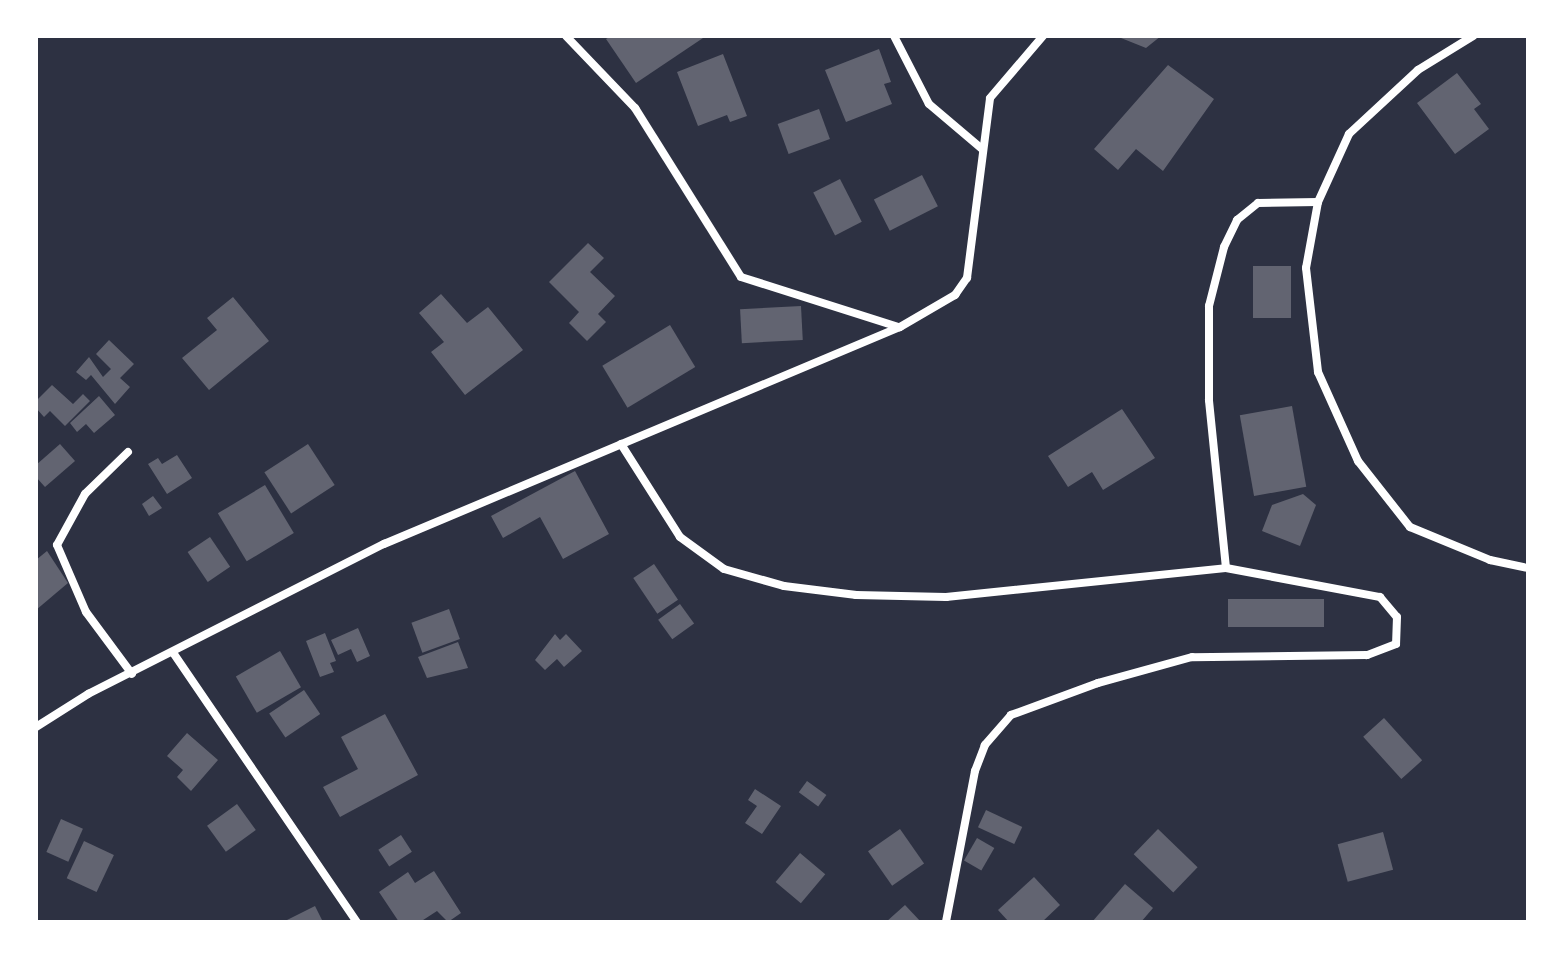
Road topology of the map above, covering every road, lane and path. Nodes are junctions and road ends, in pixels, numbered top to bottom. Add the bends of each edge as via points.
1 (566, 36) edge
2 (894, 36) edge
3 (1043, 36) edge
4 (1473, 36) edge
5 (982, 149) junction
6 (1318, 202) junction
7 (900, 327) junction
8 (621, 444) junction
9 (128, 452) dead end
10 (1226, 568) junction
11 (1528, 568) edge
12 (174, 654) junction
13 (132, 674) junction
14 (36, 727) edge
15 (357, 922) edge
16 (946, 922) edge

1 - 7 street via 635,108 741,277
2 - 5 street via 929,104
3 - 5 street via 990,98
4 - 6 street via 1418,70 1349,134
5 - 7 street via 967,278 955,295
6 - 10 street via 1258,203 1237,220 1220,262 1209,306 1209,400
6 - 11 street via 1306,268 1318,372 1358,461 1410,527 1490,560
7 - 8 street
8 - 10 street via 680,537 724,569 784,586 856,595 946,597
8 - 12 street via 384,544
9 - 13 street via 85,494 57,545 86,612
10 - 16 street via 1380,597 1397,617 1396,644 1367,655 1192,657 1011,715 985,745 975,771
12 - 13 street
12 - 15 street
13 - 14 street

